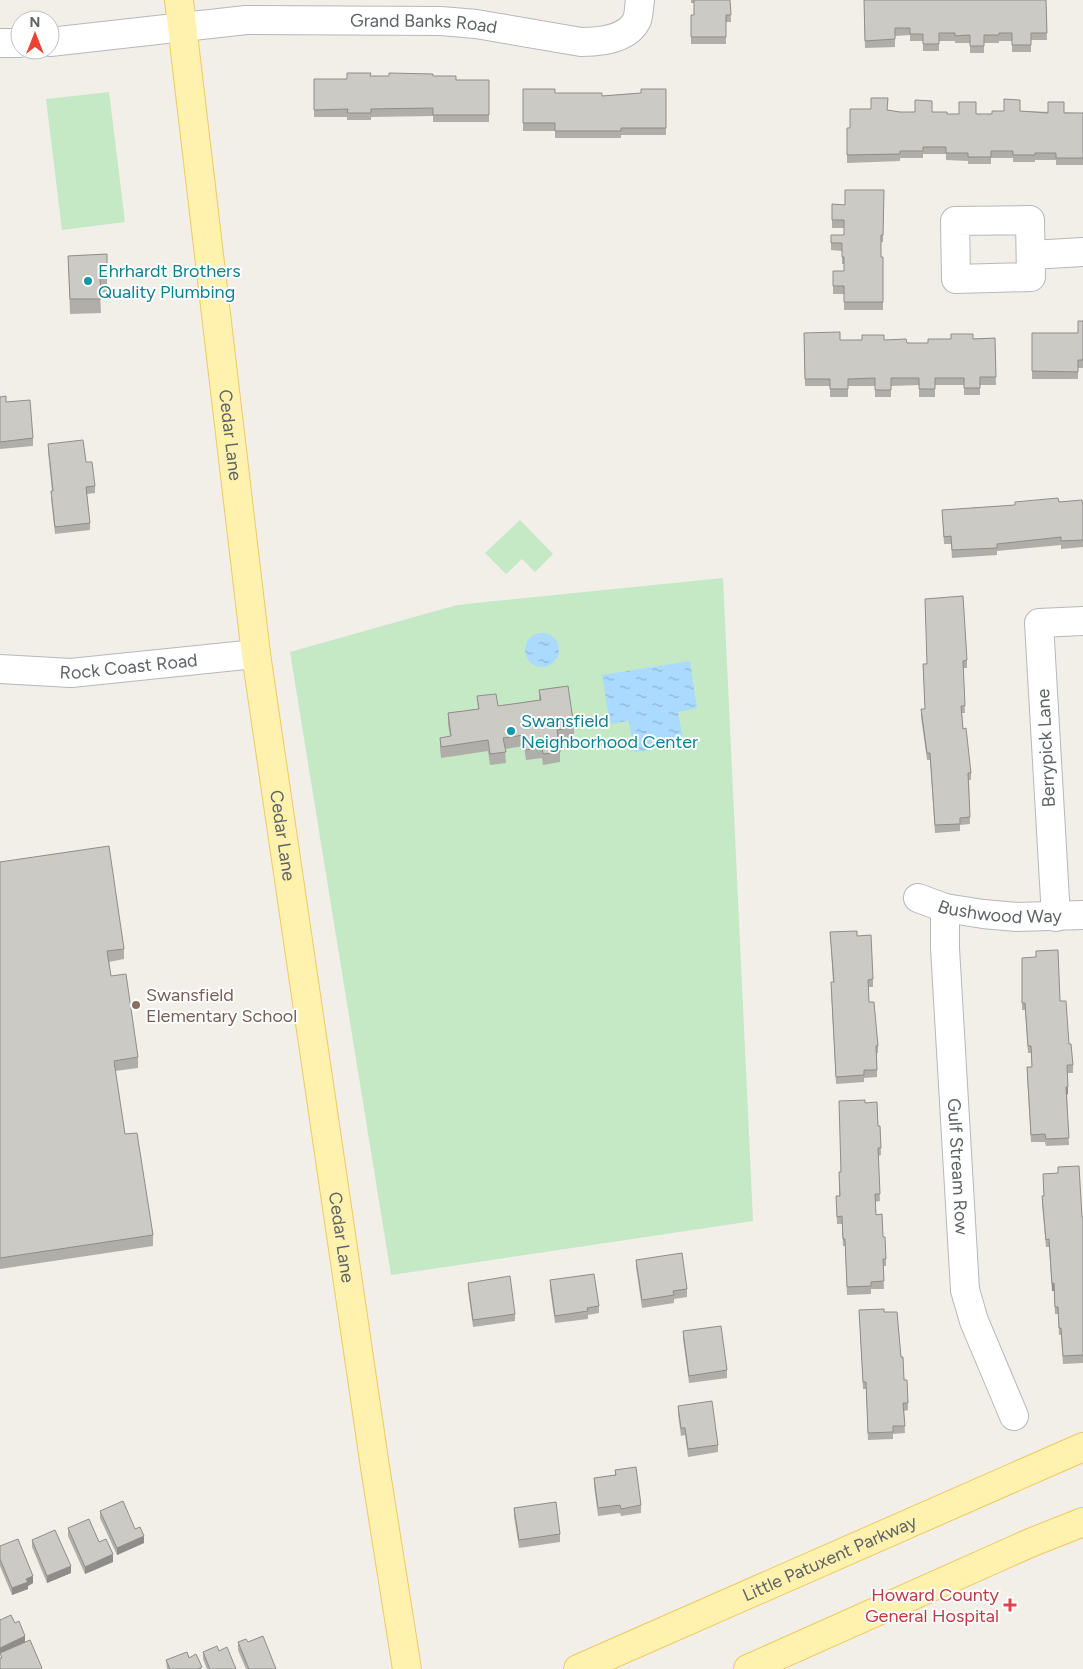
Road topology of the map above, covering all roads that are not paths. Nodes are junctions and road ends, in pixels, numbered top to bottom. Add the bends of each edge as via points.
1 (640, 0) edge
2 (246, 10) edge
3 (181, 13) edge
4 (60, 40) edge
5 (1083, 252) edge
6 (1031, 255) dead end
7 (1083, 621) edge
8 (256, 654) junction
9 (0, 669) edge
10 (918, 898) dead end
11 (945, 908) junction
12 (1083, 915) edge
13 (1056, 917) junction
14 (1014, 1416) dead end
15 (1083, 1447) edge
16 (1083, 1522) edge
17 (407, 1669) edge
18 (578, 1669) edge
19 (748, 1669) edge

1 - 2 street, Grand Banks Road via 637,20 627,31 598,42 476,24
2 - 3 street, Grand Banks Road
3 - 4 street, Grand Banks Road
3 - 8 main road, Cedar Lane
5 - 6 street
7 - 13 street, Berrypick Lane via 1038,623
8 - 9 street, Rock Coast Road via 71,673
8 - 17 main road, Cedar Lane
10 - 11 street, Bushwood Way
11 - 13 street, Bushwood Way via 1009,916
11 - 14 street, Gulf Stream Row via 966,1290 974,1320
12 - 13 street, Bushwood Way
15 - 18 main road, Little Patuxent Parkway
16 - 19 main road

